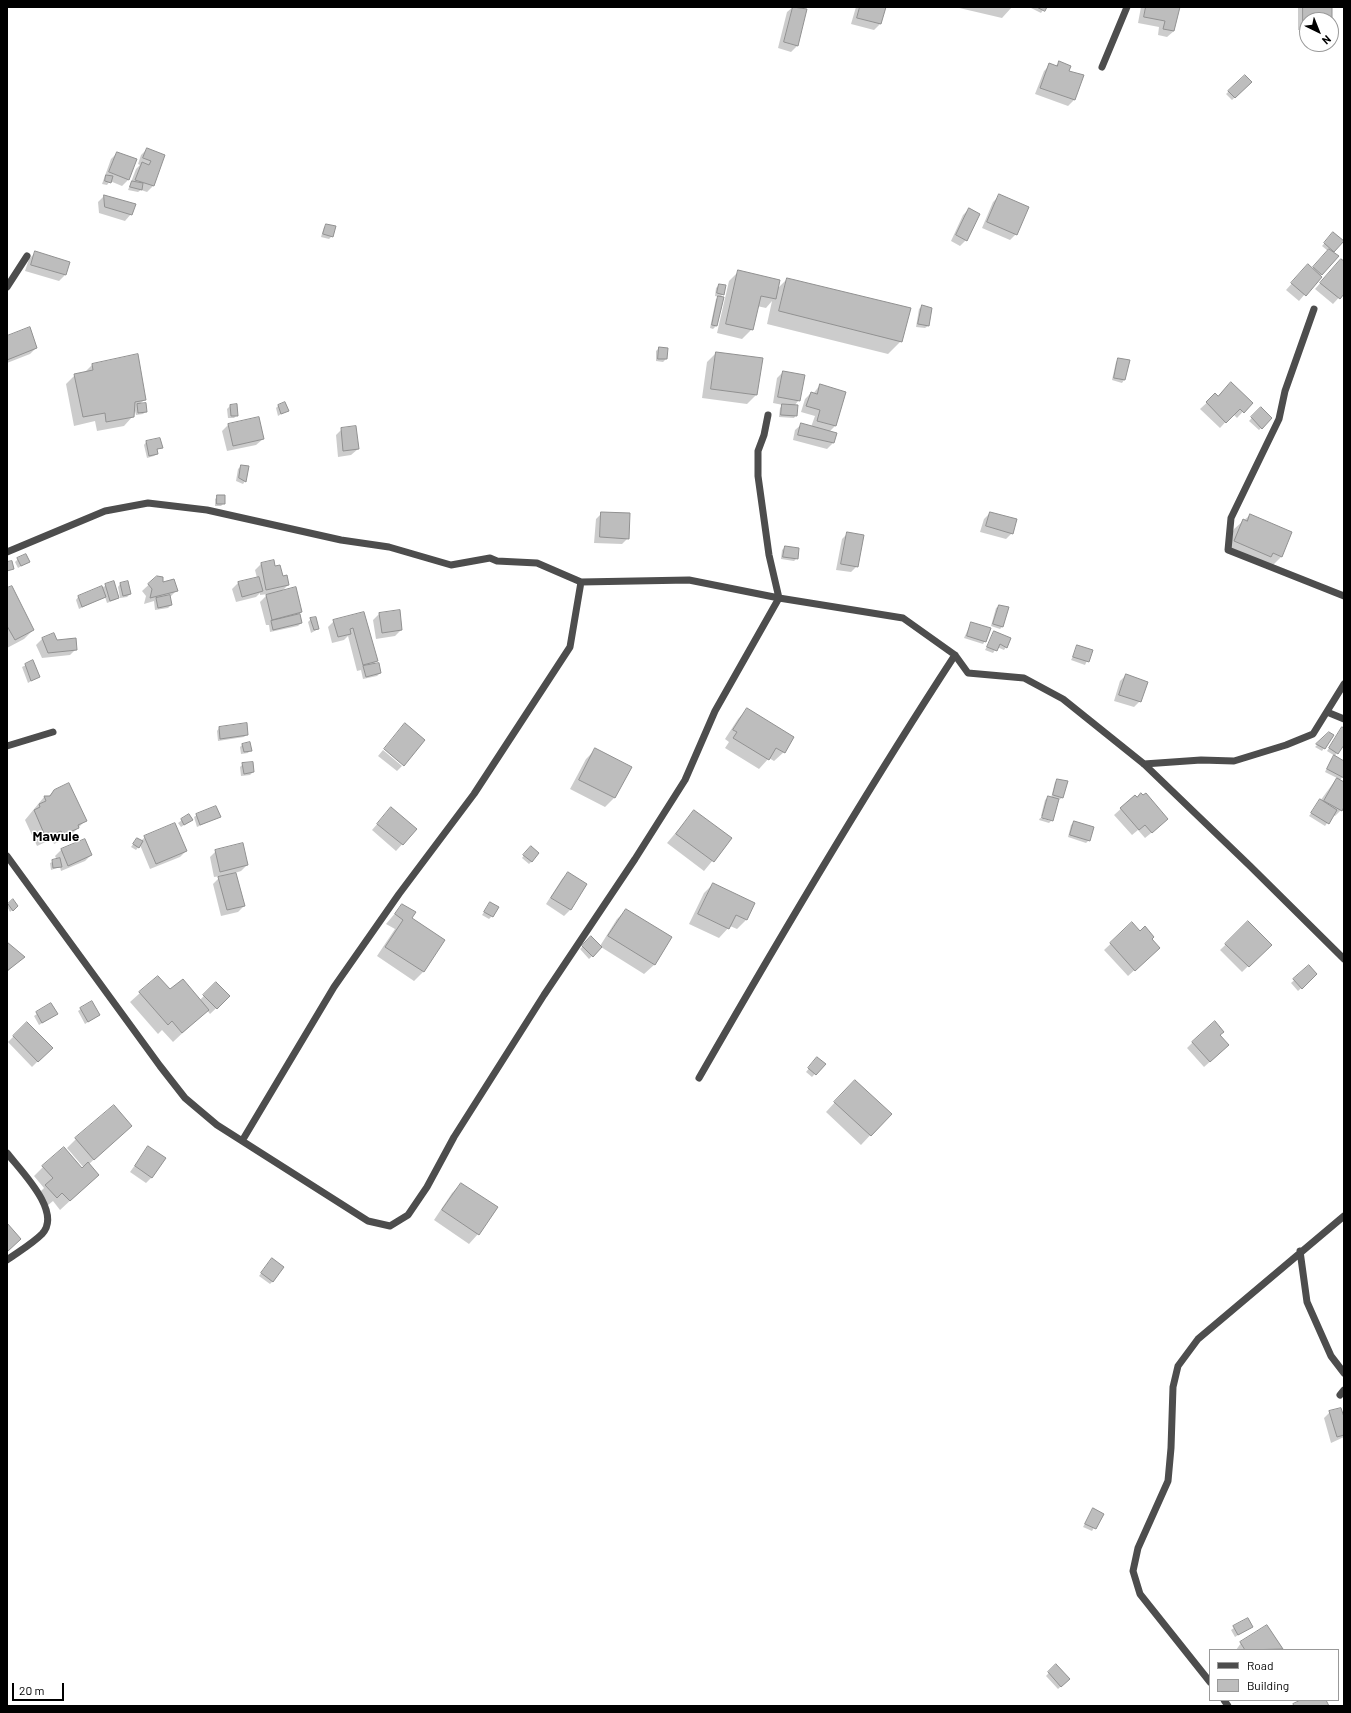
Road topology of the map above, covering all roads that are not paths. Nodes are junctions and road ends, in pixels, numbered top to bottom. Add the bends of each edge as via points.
1 (1127, 7) edge
2 (1102, 67) dead end
3 (27, 256) dead end
4 (7, 287) edge
5 (1314, 309) dead end
6 (768, 415) dead end
7 (7, 552) edge
8 (581, 582) junction
9 (1344, 596) edge
10 (779, 598) junction
11 (956, 655) junction
12 (1344, 684) edge
13 (1327, 712) junction
14 (1344, 719) edge
15 (53, 732) dead end
16 (7, 746) edge
17 (1144, 764) junction
18 (7, 856) edge
19 (1344, 958) edge
20 (699, 1078) dead end
21 (242, 1141) junction
22 (7, 1153) edge
23 (1344, 1216) edge
24 (1300, 1251) junction
25 (7, 1260) edge
26 (1344, 1374) edge
27 (1209, 1681) edge

1 - 2 street
3 - 4 street
5 - 9 street via 1285,391 1279,419 1231,518 1228,550
6 - 10 street via 758,451 758,476 769,555
7 - 8 street via 105,511 148,504 207,510 341,540 389,547 451,565 490,558 497,561 537,563
8 - 10 street via 689,580
8 - 21 street via 570,647 474,794 334,987
10 - 11 street via 903,618
10 - 21 street via 715,711 685,780 631,866 544,995 408,1215 390,1226 368,1221
11 - 17 street via 968,673 1024,678 1063,699
11 - 20 street via 896,746 780,937
12 - 13 street
13 - 14 street
13 - 17 street via 1313,734 1234,761 1201,760
15 - 16 street
17 - 19 street
18 - 21 street via 186,1098 216,1125
22 - 25 street via 43,1200 48,1213 47,1225 42,1234
23 - 24 street
24 - 26 street via 1307,1302 1331,1356
24 - 27 street via 1198,1338 1178,1366 1172,1387 1168,1481 1138,1548 1133,1571 1140,1594

